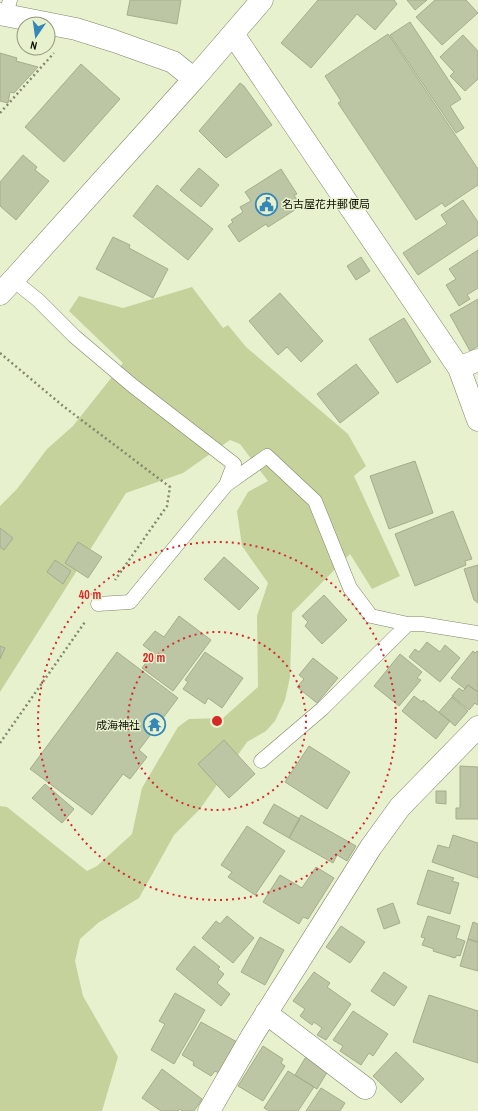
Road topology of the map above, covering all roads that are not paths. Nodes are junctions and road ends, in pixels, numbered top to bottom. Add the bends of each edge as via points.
1 (262, 0) edge
2 (5, 10) edge
3 (233, 34) junction
4 (194, 79) junction
5 (7, 287) edge
6 (468, 364) edge
7 (478, 420) edge
8 (226, 485) junction
9 (98, 604) road end
10 (408, 624) junction
11 (478, 633) edge
12 (478, 727) edge
13 (261, 761) dead end
14 (266, 1013) junction
15 (365, 1088) dead end
16 (209, 1111) edge

1 - 3 street
2 - 4 street via 76,28 173,62
3 - 4 street
3 - 6 street
4 - 5 street
5 - 8 lane via 38,300 74,336 133,386 234,464
6 - 7 street
8 - 9 lane via 130,602
8 - 10 lane via 267,456 315,501 350,588 371,616
10 - 11 lane
10 - 13 lane via 322,709
12 - 14 street via 400,807 371,847
14 - 15 street
14 - 16 street

